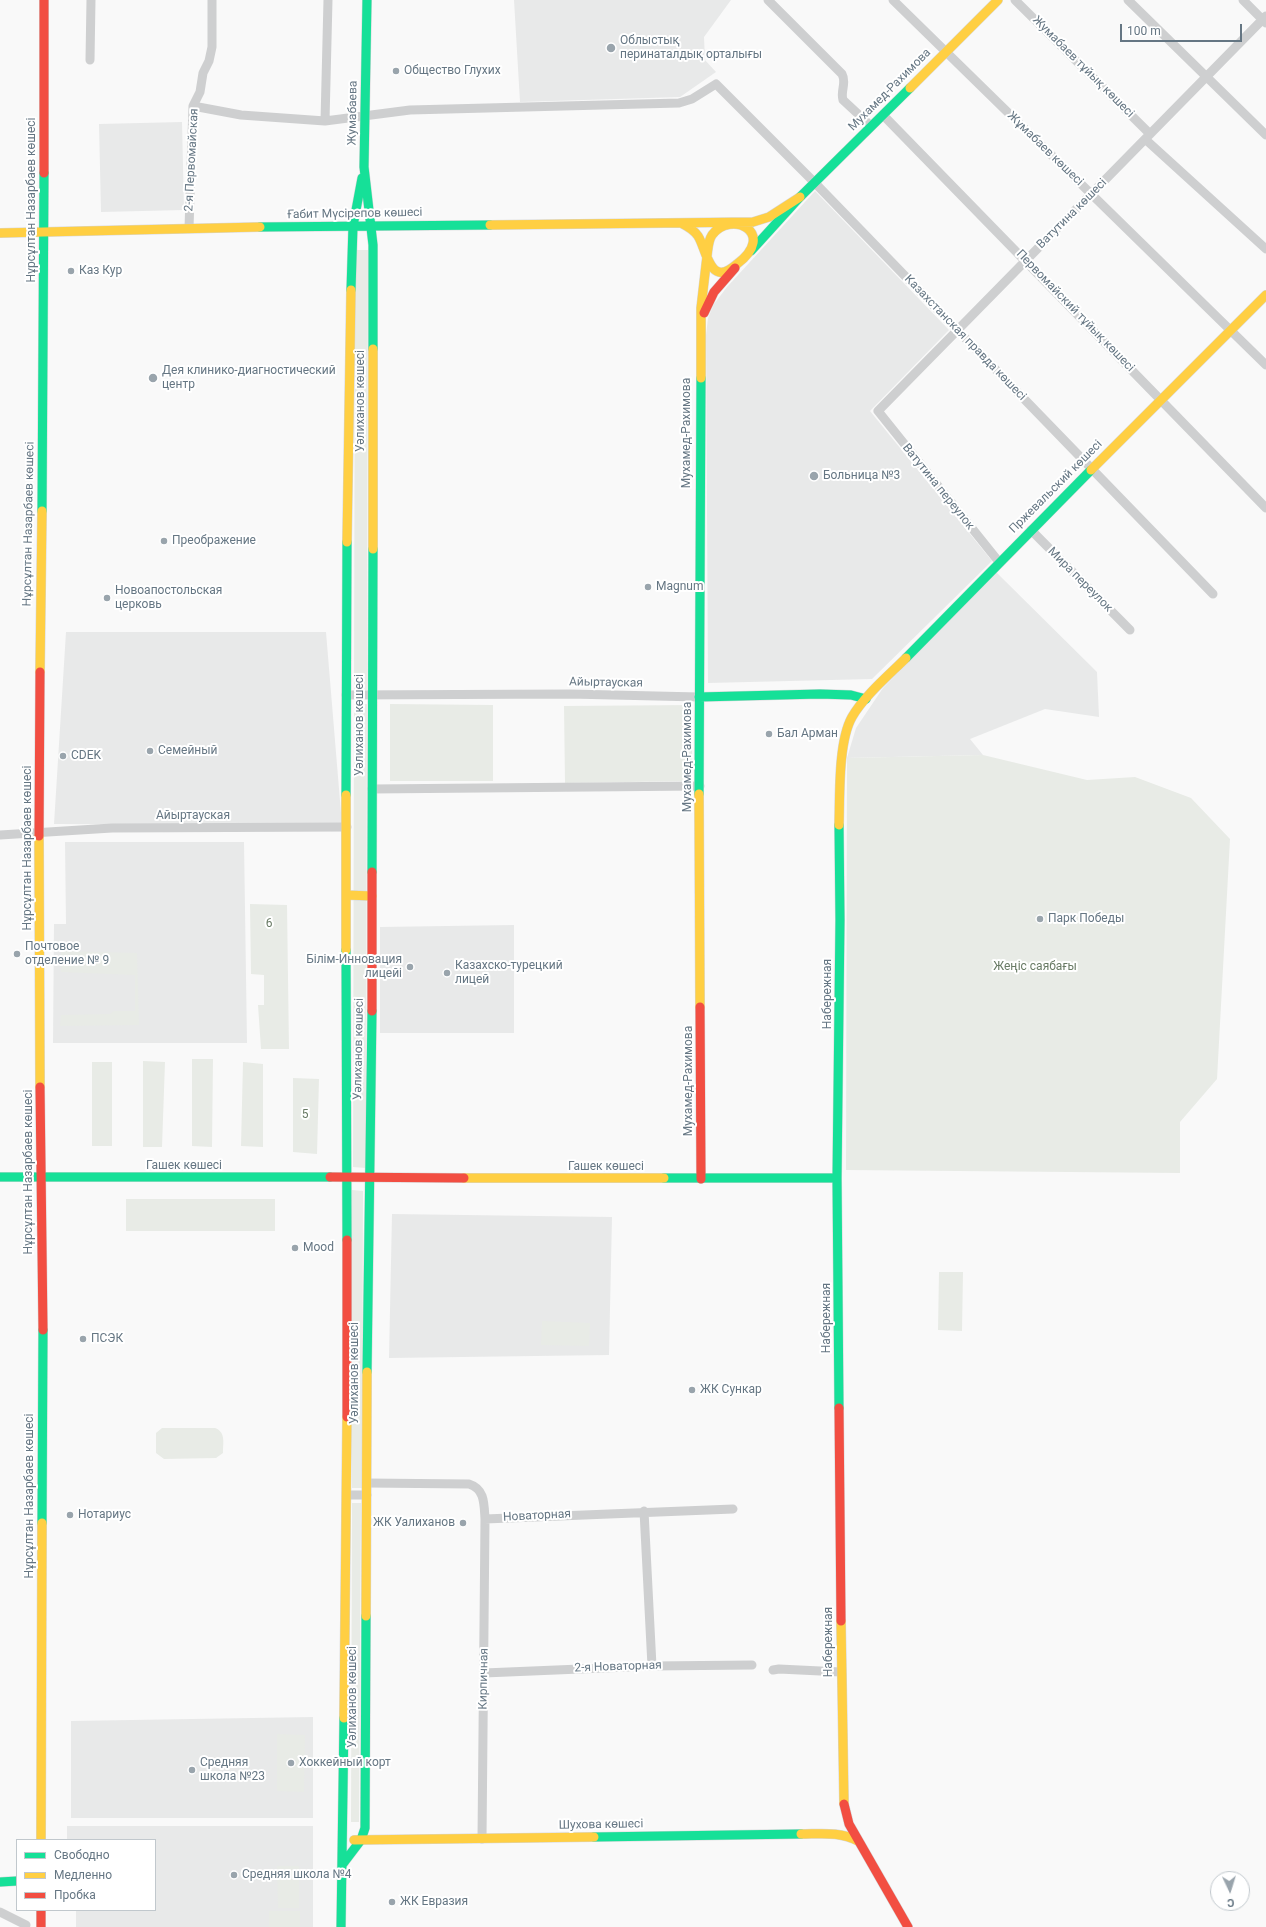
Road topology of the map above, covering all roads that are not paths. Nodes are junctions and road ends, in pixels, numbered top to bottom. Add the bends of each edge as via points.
1 (44, 0) edge
2 (91, 0) edge
3 (212, 0) edge
4 (328, 0) edge
5 (367, 0) edge
6 (768, 0) edge
7 (892, 0) edge
8 (998, 0) edge
9 (1015, 0) edge
10 (1128, 0) edge
11 (1243, 0) edge
12 (1265, 19) edge
13 (946, 52) junction
14 (90, 60) dead end
15 (1206, 77) junction
16 (193, 106) junction
17 (883, 115) junction
18 (364, 117) junction
19 (325, 121) junction
20 (871, 126) junction
21 (1266, 135) edge
22 (1148, 136) junction
23 (364, 167) junction
24 (815, 182) junction
25 (1091, 194) junction
26 (800, 197) junction
27 (681, 223) junction
28 (733, 224) junction
29 (353, 226) junction
30 (371, 226) junction
31 (189, 228) junction
32 (44, 232) junction
33 (0, 233) edge
34 (1266, 249) edge
35 (707, 256) junction
36 (743, 260) junction
37 (1026, 261) junction
38 (1266, 295) edge
39 (958, 330) junction
40 (1231, 330) junction
41 (699, 335) junction
42 (1266, 364) edge
43 (1160, 399) junction
44 (878, 411) joint
45 (1092, 469) junction
46 (1266, 508) edge
47 (1031, 530) junction
48 (999, 562) junction
49 (1213, 594) dead end
50 (1130, 630) dead end
51 (346, 695) junction
52 (372, 695) junction
53 (833, 695) junction
54 (699, 696) junction
55 (866, 699) junction
56 (848, 725) junction
57 (700, 786) junction
58 (372, 789) junction
59 (347, 828) junction
60 (40, 832) junction
61 (0, 835) edge
62 (346, 896) junction
63 (372, 896) junction
64 (0, 1177) edge
65 (40, 1177) junction
66 (346, 1178) junction
67 (837, 1178) junction
68 (372, 1179) junction
69 (701, 1179) junction
70 (367, 1483) junction
71 (347, 1495) junction
72 (367, 1495) junction
73 (733, 1509) dead end
74 (644, 1511) junction
75 (485, 1519) junction
76 (752, 1665) dead end
77 (652, 1666) junction
78 (773, 1670) dead end
79 (841, 1672) junction
80 (484, 1673) junction
81 (843, 1799) junction
82 (831, 1835) junction
83 (41, 1839) edge
84 (482, 1839) junction
85 (361, 1840) junction
86 (342, 1841) junction
87 (858, 1841) junction
88 (342, 1865) junction
89 (16, 1881) edge
90 (0, 1882) edge
91 (41, 1911) edge
92 (0, 1912) edge
93 (26, 1926) edge
94 (41, 1926) edge
95 (341, 1927) edge
96 (908, 1927) edge

1 - 32 main road, Нұрсұлтан Назарбаев көшесі
2 - 14 street
3 - 16 street, 2-я Первомайская via 212,47 200,92
4 - 19 street
5 - 18 main road, Жумабаева
6 - 20 street via 842,74 845,81 842,97
7 - 13 street, Жұмабаев көшесі
8 - 13 main road, Мухамед-Рахимова
9 - 22 street, Жумабаев тұйық көшесі
10 - 15 street
11 - 12 street
12 - 15 street, Ватутина көшесі
13 - 17 main road, Мухамед-Рахимова
13 - 25 street, Жұмабаев көшесі
15 - 21 street
15 - 22 street, Ватутина көшесі
16 - 19 street via 241,115
16 - 31 street, 2-я Первомайская
17 - 20 main road, Мухамед-Рахимова
17 - 37 street, Первомайский тұйық көшесі
18 - 19 street
18 - 23 main road, Жумабаева
18 - 24 street, Казахстанская правда көшесі via 410,110 679,103 692,100 716,84
20 - 24 main road, Мухамед-Рахимова
22 - 25 street, Ватутина көшесі
22 - 34 street, Жумабаев тұйық көшесі
23 - 29 main road
23 - 30 main road, Жумабаева
24 - 26 main road, Мухамед-Рахимова
24 - 39 street, Казахстанская правда көшесі
25 - 37 street, Ватутина көшесі
25 - 40 street, Жұмабаев көшесі
26 - 28 main road via 764,219
26 - 36 main road
27 - 28 main road, Ғабит Мүсірепов көшесі
27 - 30 main road, Ғабит Мүсірепов көшесі
27 - 35 main road via 698,236
28 - 35 main road via 720,228 712,235
28 - 36 main road via 747,227 754,236 753,246
29 - 30 main road, Ғабит Мүсірепов көшесі
29 - 31 main road, Ғабит Мүсірепов көшесі
29 - 51 main road, Уәлиханов көшесі via 349,353
30 - 52 main road, Уәлиханов көшесі
31 - 32 main road, Ғабит Мүсірепов көшесі
32 - 33 main road, Ғабит Мүсірепов көшесі
32 - 60 main road, Нұрсұлтан Назарбаев көшесі
35 - 36 main road via 711,269 721,272 729,270
35 - 41 main road
36 - 41 main road via 720,284 709,301
37 - 39 street, Ватутина көшесі
37 - 43 street, Первомайский тұйық көшесі
38 - 40 main road, Пржевальский көшесі
39 - 44 street, Ватутина көшесі
39 - 45 street, Казахстанская правда көшесі
40 - 42 street, Жұмабаев көшесі
40 - 43 main road, Пржевальский көшесі
41 - 54 main road, Мухамед-Рахимова
43 - 45 main road, Пржевальский көшесі
43 - 46 street, Первомайский тұйық көшесі
44 - 48 street, Ватутина переулок
45 - 47 main road, Пржевальский көшесі
45 - 49 street, Казахстанская правда көшесі
47 - 48 main road, Пржевальский көшесі
47 - 50 street, Мира переулок
48 - 55 main road, Пржевальский көшесі
51 - 52 street, Айыртауская
51 - 59 main road, Уәлиханов көшесі
52 - 54 street, Айыртауская
52 - 58 main road, Уәлиханов көшесі
53 - 54 main road, Айыртауская
53 - 55 main road, Айыртауская via 851,695
53 - 56 main road via 846,706
54 - 57 main road, Мухамед-Рахимова
55 - 56 main road, Набережная
56 - 67 main road, Набережная via 843,748 838,836 840,935
57 - 58 street
57 - 69 main road, Мухамед-Рахимова
58 - 63 main road, Уәлиханов көшесі
59 - 60 street, Айыртауская via 112,828
59 - 62 main road, Уәлиханов көшесі
60 - 61 street, Айыртауская
60 - 65 main road, Нұрсұлтан Назарбаев көшесі
62 - 63 main road
62 - 66 main road, Уәлиханов көшесі
63 - 68 main road, Уәлиханов көшесі
64 - 65 main road, Гашек көшесі
65 - 66 main road, Гашек көшесі
65 - 83 main road, Нұрсұлтан Назарбаев көшесі via 43,1355
66 - 68 main road, Гашек көшесі
66 - 71 main road, Уәлиханов көшесі
67 - 69 main road, Гашек көшесі
67 - 79 main road, Набережная
68 - 69 main road, Гашек көшесі
68 - 70 main road, Уәлиханов көшесі
70 - 72 main road, Уәлиханов көшесі
70 - 75 street, Новаторная via 469,1484 477,1487 482,1494
71 - 72 street
71 - 86 main road, Уәлиханов көшесі
72 - 85 main road, Уәлиханов көшесі via 365,1828
73 - 74 street, Новаторная
74 - 75 street, Новаторная
74 - 77 street
75 - 80 street, Кирпичная
76 - 77 street, 2-я Новаторная
77 - 80 street, 2-я Новаторная
78 - 79 street
79 - 81 main road, Набережная
80 - 84 street, Кирпичная
81 - 82 main road via 842,1827
81 - 87 main road, Набережная via 848,1821
82 - 84 main road, Шухова көшесі
82 - 87 main road, Шухова көшесі via 847,1835
84 - 85 main road, Шухова көшесі
85 - 86 main road, Шухова көшесі
85 - 88 main road, Уәлиханов көшесі
86 - 88 main road, Уәлиханов көшесі
87 - 96 main road, Набережная
88 - 95 main road, Уәлиханов көшесі
89 - 90 main road
91 - 94 main road
92 - 93 street
93 - 94 street

